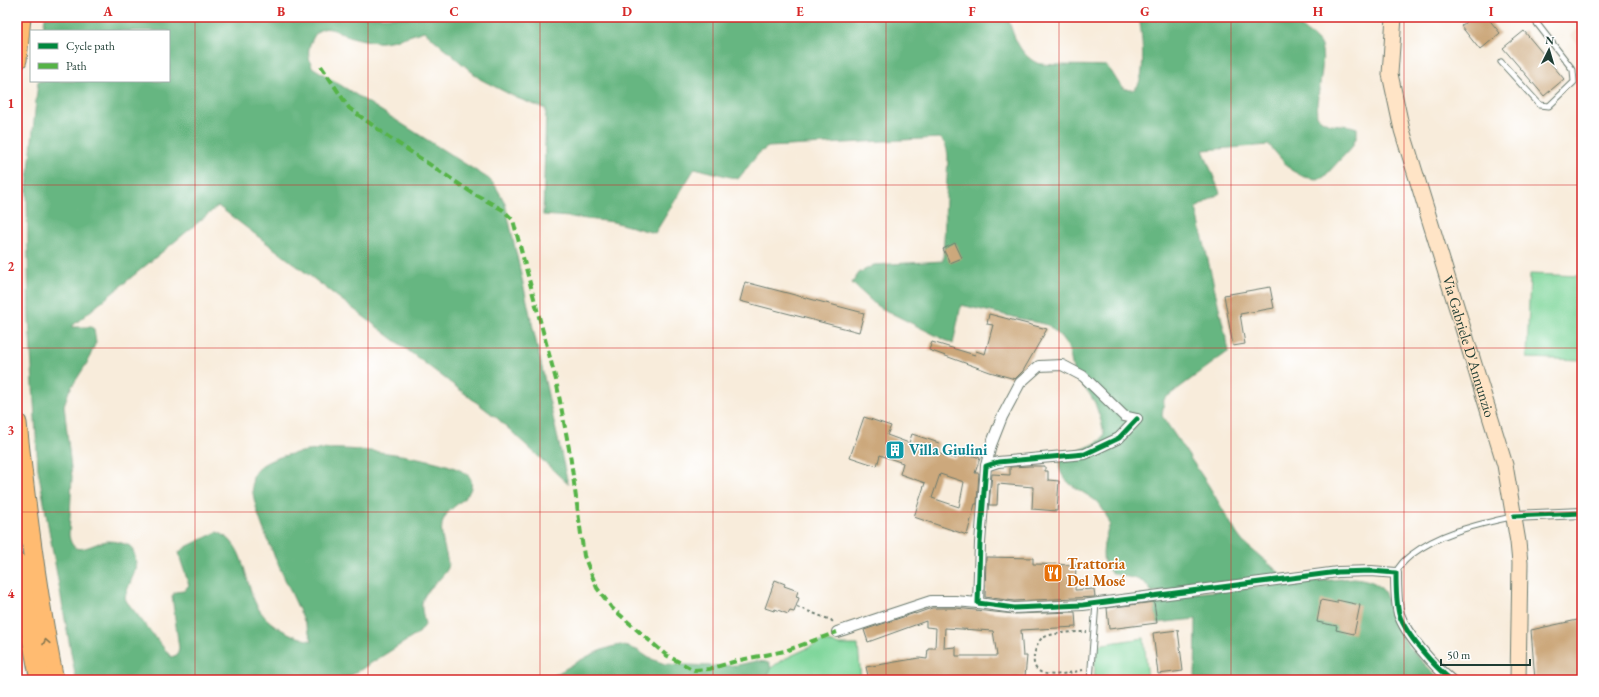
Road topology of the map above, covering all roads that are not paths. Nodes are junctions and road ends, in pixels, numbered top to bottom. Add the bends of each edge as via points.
1 (21, 17) edge
2 (1394, 17) edge
3 (1532, 17) edge
4 (17, 60) edge
5 (1501, 62) dead end
6 (17, 423) edge
7 (986, 466) junction
8 (1582, 513) edge
9 (1514, 516) junction
10 (17, 563) edge
11 (1396, 574) junction
12 (978, 603) junction
13 (1096, 603) junction
14 (837, 632) road end
15 (40, 680) edge
16 (54, 680) edge
17 (1090, 680) edge
18 (1451, 680) edge
19 (1518, 680) edge

1 - 4 highway
2 - 9 main road, Via Gabriele D'Annunzio via 1390,74 1402,130 1505,465
3 - 5 lane via 1573,70 1574,82 1549,106 1540,105
16 -> 6 highway via 38,593
7 - 7 street via 1002,417 1020,383 1039,366 1062,365 1083,376 1124,416 1138,419 1119,438 1086,454 998,462
7 - 12 street
8 - 9 street
9 - 11 lane via 1471,526 1424,545 1405,560
9 - 19 main road, Via Gabriele D'Annunzio via 1520,563
10 - 15 highway
11 - 13 street via 1371,571 1338,572
11 - 18 street via 1397,600 1402,622 1430,660
12 - 13 street via 1014,608
12 - 14 street via 931,601
13 - 17 lane

